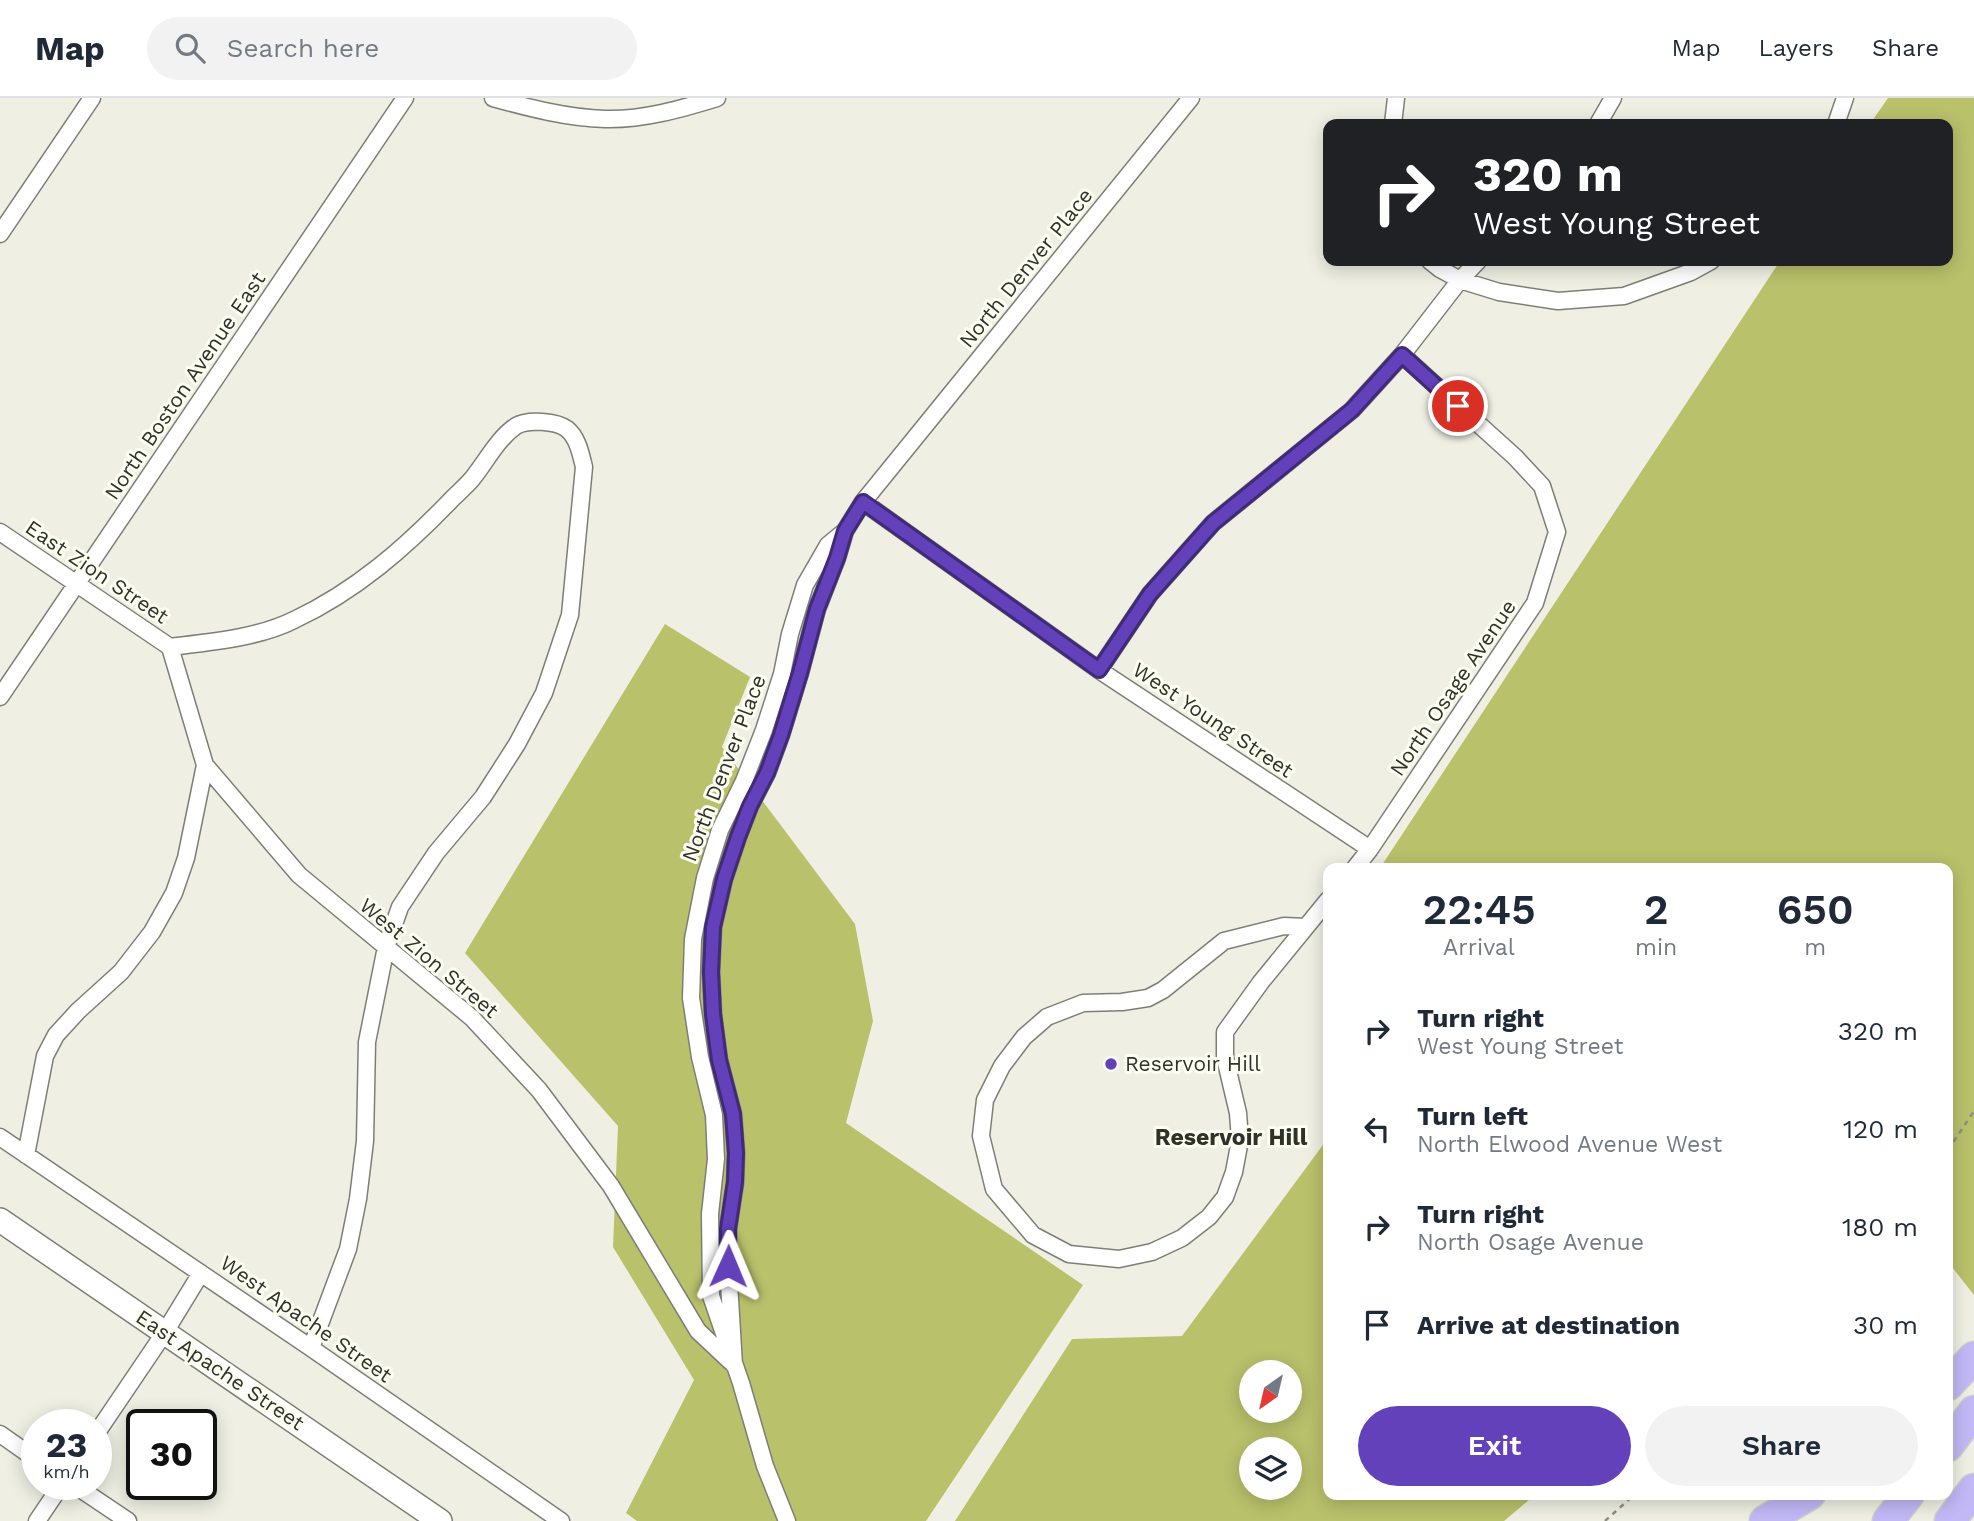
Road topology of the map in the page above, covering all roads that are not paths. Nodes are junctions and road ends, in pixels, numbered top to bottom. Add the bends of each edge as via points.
1 (92, 98) edge
2 (405, 98) edge
3 (493, 98) edge
4 (717, 98) edge
5 (1191, 98) edge
6 (1396, 98) edge
7 (1613, 98) edge
8 (1844, 98) edge
9 (1394, 119) edge
10 (1601, 119) edge
11 (1838, 119) edge
12 (0, 234) edge
13 (1436, 266) edge
14 (1473, 266) edge
15 (1702, 266) edge
16 (1460, 280) junction
17 (1402, 355) junction
18 (863, 502) junction
19 (0, 532) edge
20 (76, 584) junction
21 (170, 647) junction
22 (1099, 670) junction
23 (0, 697) edge
24 (205, 765) junction
25 (1370, 849) junction
26 (1358, 863) edge
27 (1323, 906) edge
28 (1306, 927) junction
29 (386, 947) junction
30 (0, 1137) edge
31 (26, 1155) junction
32 (0, 1220) edge
33 (201, 1273) junction
34 (165, 1332) junction
35 (311, 1348) junction
36 (1974, 1357) edge
37 (734, 1365) junction
38 (1953, 1380) edge
39 (112, 1410) edge
40 (1974, 1412) edge
41 (0, 1434) edge
42 (1953, 1439) edge
43 (21, 1449) edge
44 (1974, 1489) edge
45 (51, 1500) edge
46 (97, 1500) edge
47 (1800, 1500) edge
48 (1904, 1500) edge
49 (37, 1521) edge
50 (128, 1521) edge
51 (440, 1521) edge
52 (561, 1521) edge
53 (787, 1521) edge
54 (1765, 1521) edge
55 (1888, 1521) edge
56 (1950, 1521) edge

1 - 12 street
2 - 20 street, North Boston Avenue East
3 - 4 street via 538,110 605,119 642,116
5 - 18 street, North Denver Place
6 - 9 street
7 - 10 street
8 - 11 street
13 - 16 street
14 - 16 street
15 - 16 street via 1624,296 1558,301 1499,292
16 - 17 street
17 - 22 street via 1352,410 1213,523 1150,594
17 - 25 street, North Osage Avenue via 1542,486 1557,531 1535,604
18 - 22 street, West Young Street
18 - 37 street, North Denver Place via 845,531 828,545 805,584 764,730 720,830 693,939 691,998 714,1115 711,1296
19 - 20 street, East Zion Street
20 - 21 street, East Zion Street
20 - 23 street, North Boston Avenue East
21 - 24 street
21 - 29 street via 220,641 293,621 351,589 384,563 463,488 517,426 536,421 567,429 578,445 583,480 570,615 544,693 483,797 400,906
22 - 25 street, West Young Street
24 - 29 street, West Zion Street via 299,875
24 - 31 street via 174,893 121,972 56,1035 45,1056
25 - 26 street, North Osage Avenue
27 - 28 street
28 - 28 street via 1224,1032 1240,1140 1225,1197 1209,1217 1153,1252 1119,1259 1069,1254 1033,1235 994,1189 981,1136 985,1100 1024,1037 1048,1017 1083,1003 1147,998 1224,942 1284,926
29 - 35 street via 368,1042 358,1199 348,1249
29 - 37 street, West Zion Street via 472,1018 539,1090 611,1186 698,1331
30 - 31 street
31 - 33 street, West Apache Street
32 - 34 main road, East Apache Street
33 - 34 street
33 - 35 street, West Apache Street
34 - 39 street
34 - 51 main road, East Apache Street
35 - 52 street, West Apache Street
36 - 38 highway
37 - 53 street, North Denver Place
40 - 42 highway
41 - 43 street
44 - 56 highway
45 - 49 street
46 - 50 street
47 - 54 highway
48 - 55 highway

